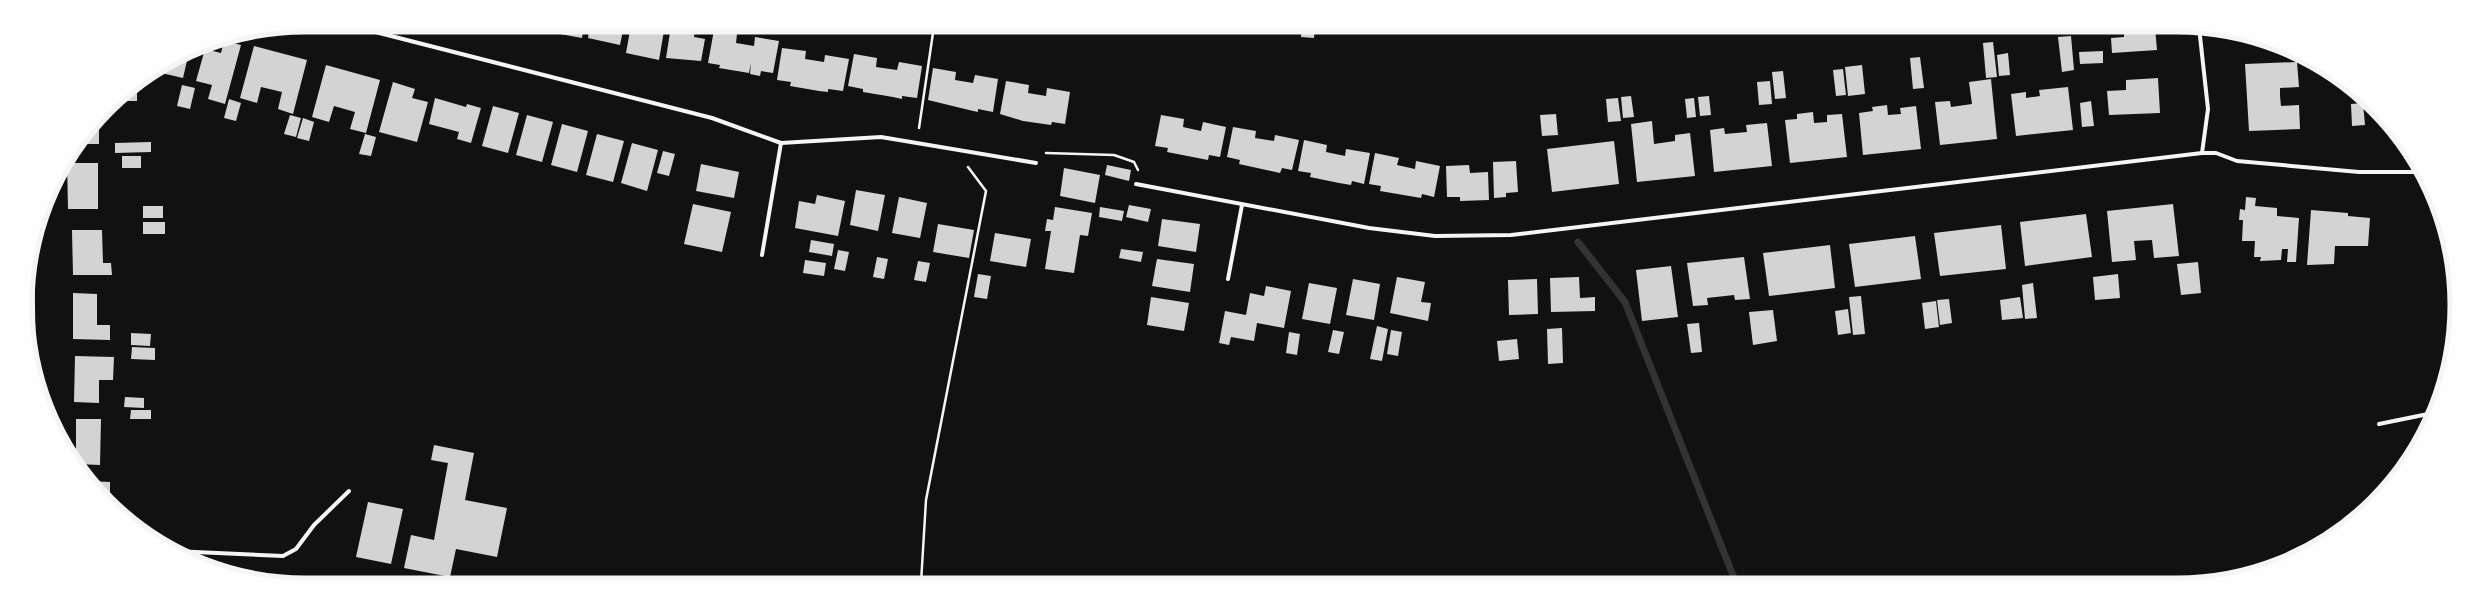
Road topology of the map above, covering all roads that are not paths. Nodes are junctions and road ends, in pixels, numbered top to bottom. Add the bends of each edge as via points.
1 (375, 32) edge
2 (2200, 33) edge
3 (780, 143) junction
4 (2202, 153) junction
5 (1036, 163) road end
6 (2415, 172) edge
7 (1136, 184) road end
8 (1242, 205) junction
9 (762, 256) dead end
10 (1228, 279) dead end
11 (33, 291) edge
12 (33, 330) edge
13 (2427, 414) edge
14 (2379, 424) dead end
15 (349, 491) dead end
16 (188, 552) edge

1 - 3 street via 712,118
2 - 4 street via 2208,109
3 - 5 street via 881,137
3 - 9 street
4 - 6 street via 2216,154 2237,161 2359,172
4 - 8 street via 1511,235 1428,235 1369,228
7 - 8 street
8 - 10 street
11 - 12 street
13 - 14 street
15 - 16 street via 314,525 296,549 283,556

